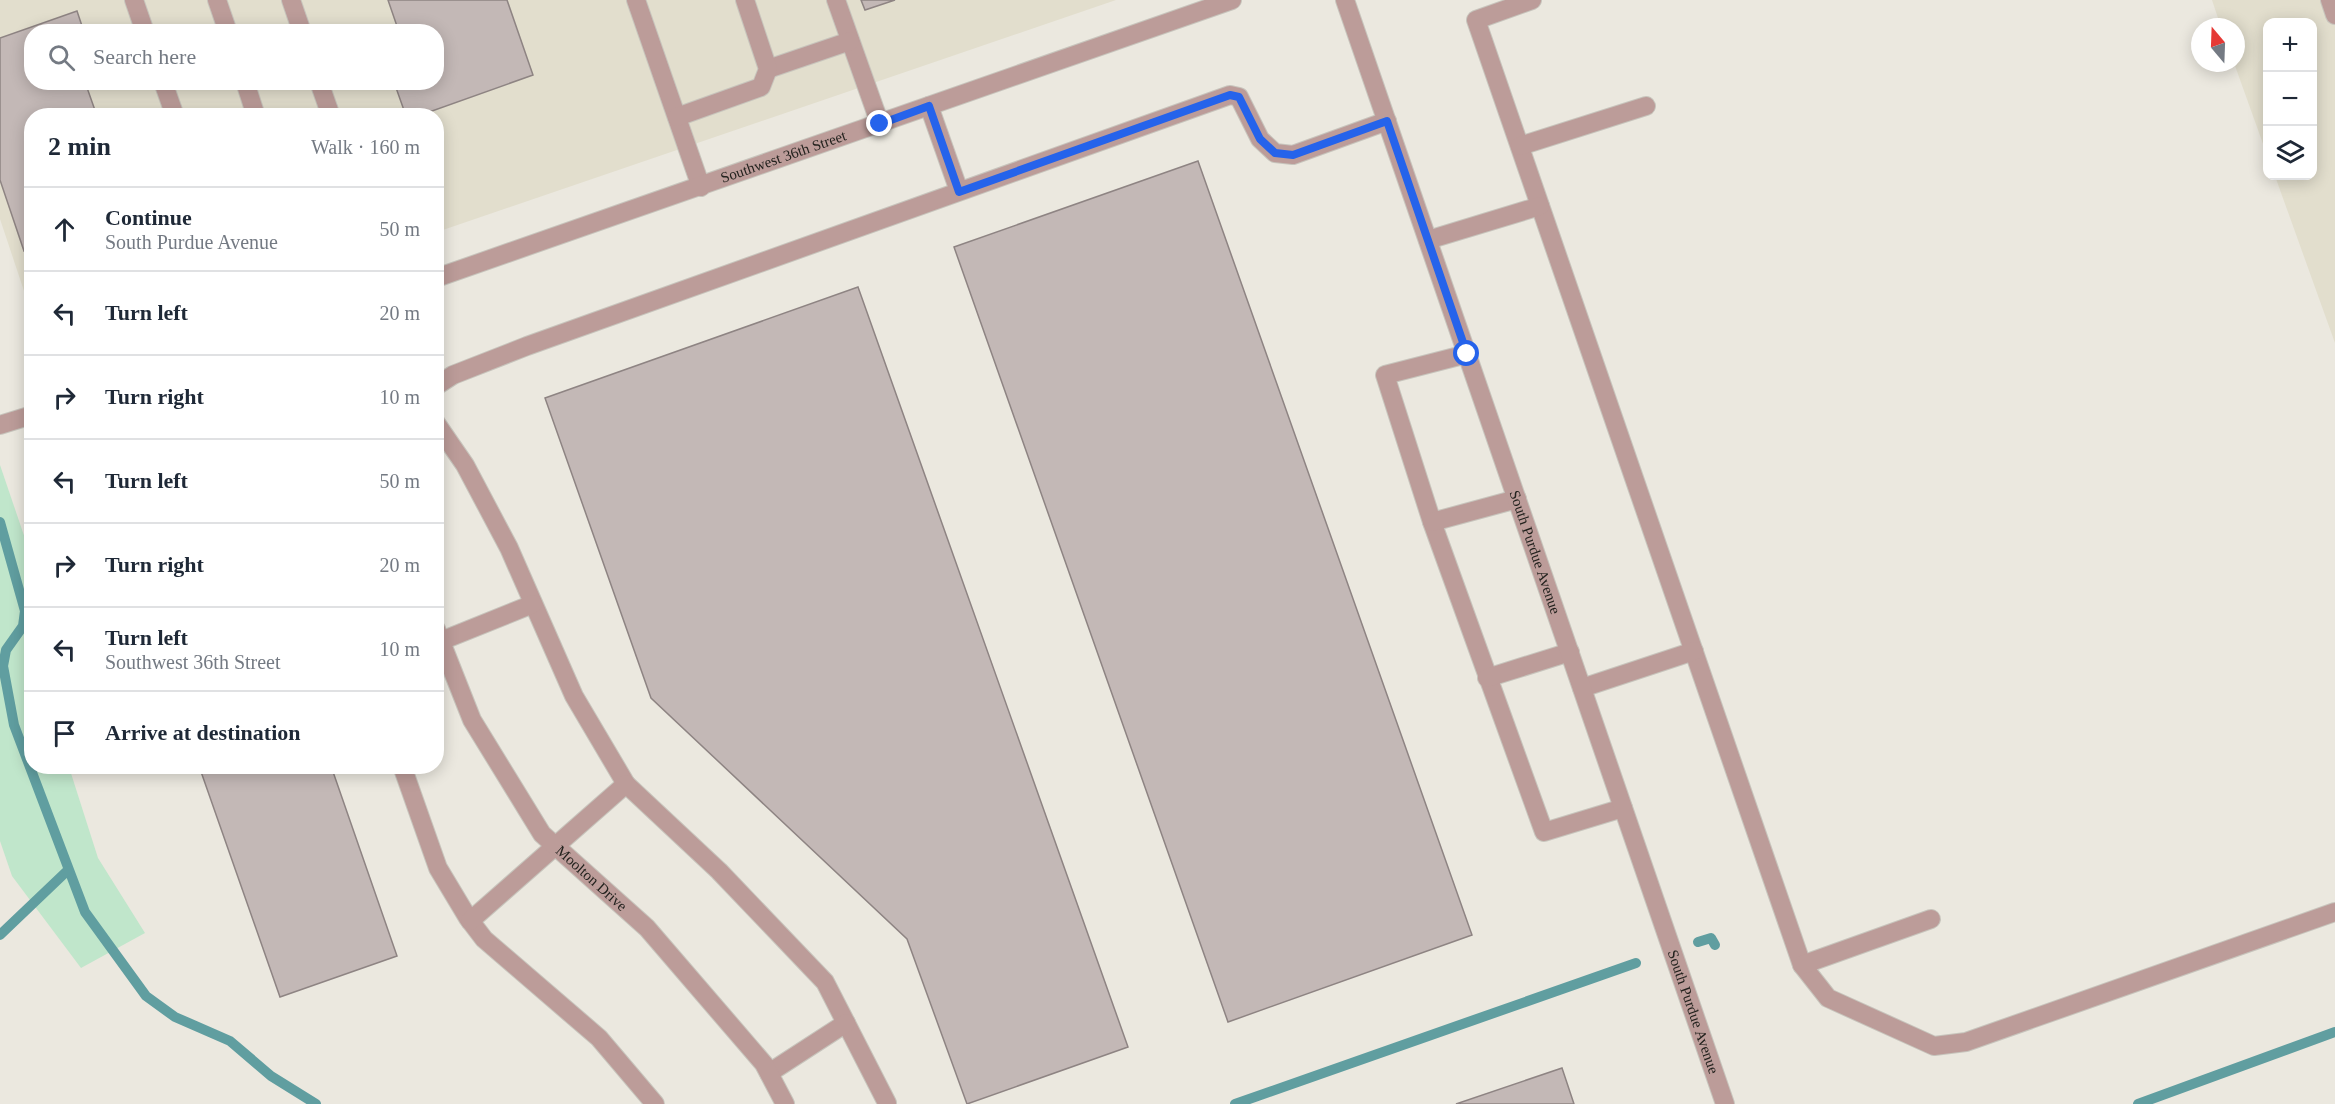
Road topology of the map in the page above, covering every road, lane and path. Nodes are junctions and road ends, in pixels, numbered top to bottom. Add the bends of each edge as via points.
1 (134, 0) edge
2 (217, 0) edge
3 (291, 0) edge
4 (636, 0) edge
5 (745, 0) edge
6 (836, 0) edge
7 (1232, 0) edge
8 (1345, 0) edge
9 (1532, 0) edge
10 (2330, 0) edge
11 (2335, 15) edge
12 (142, 24) edge
13 (225, 24) edge
14 (299, 24) edge
15 (850, 41) junction
16 (768, 69) junction
17 (166, 90) edge
18 (248, 90) edge
19 (323, 90) edge
20 (929, 106) junction
21 (1646, 106) dead end
22 (172, 108) edge
23 (253, 108) edge
24 (328, 108) edge
25 (1387, 121) junction
26 (880, 124) junction
27 (680, 125) junction
28 (1520, 146) junction
29 (701, 187) junction
30 (959, 192) junction
31 (1540, 206) junction
32 (1428, 240) junction
33 (444, 275) edge
34 (1467, 354) junction
35 (444, 381) edge
36 (24, 417) edge
37 (5, 423) edge
38 (444, 435) edge
39 (1517, 499) junction
40 (1432, 522) junction
41 (533, 604) junction
42 (444, 633) edge
43 (444, 648) edge
44 (1694, 651) junction
45 (1570, 652) junction
46 (1487, 678) junction
47 (1582, 688) junction
48 (405, 774) edge
49 (626, 784) junction
50 (1623, 808) junction
51 (556, 847) junction
52 (2335, 912) edge
53 (1931, 919) dead end
54 (470, 921) junction
55 (1802, 965) junction
56 (846, 1023) junction
57 (769, 1073) junction
58 (887, 1103) edge
59 (655, 1104) edge
60 (784, 1104) edge
61 (1725, 1104) edge

1 - 12 street
2 - 13 street
3 - 14 street
4 - 27 street
5 - 16 street
6 - 15 street
7 - 20 street, Southwest 36th Street
8 - 25 street, South Purdue Avenue
9 - 28 street via 1476,20
10 - 11 street
15 - 16 street
15 - 26 street
16 - 27 street via 761,87
17 - 22 street
18 - 23 street
19 - 24 street
20 - 26 street, Southwest 36th Street
20 - 30 street
21 - 28 street
25 - 30 street via 1293,155 1275,153 1260,139 1239,97 1230,95
25 - 32 street, South Purdue Avenue
26 - 29 street, Southwest 36th Street
27 - 29 street
28 - 31 street
29 - 33 street, Southwest 36th Street
30 - 35 street via 527,346
31 - 32 street
31 - 44 street
32 - 34 street, South Purdue Avenue
34 - 39 street, South Purdue Avenue
34 - 40 street via 1384,375
36 - 37 street
38 - 41 street via 465,465
39 - 40 street
39 - 45 street, South Purdue Avenue
40 - 46 street
41 - 42 street
41 - 49 street via 574,696
43 - 51 street, Moolton Drive via 472,720 542,834
44 - 47 street
44 - 55 street
45 - 46 street
45 - 47 street, South Purdue Avenue
46 - 50 street via 1544,832
47 - 50 street, South Purdue Avenue
48 - 54 street via 438,868
49 - 51 street
49 - 56 street via 719,871 825,982
50 - 61 street, South Purdue Avenue
51 - 54 street
51 - 57 street, Moolton Drive via 647,928
52 - 55 street via 1966,1042 1934,1046 1828,998
53 - 55 street
54 - 59 street via 484,939 599,1038
56 - 57 street
56 - 58 street
57 - 60 street, Moolton Drive

